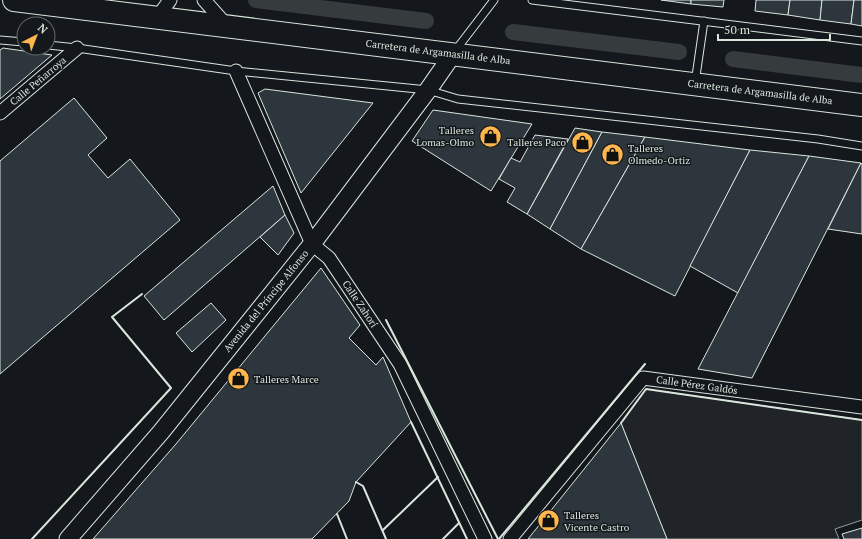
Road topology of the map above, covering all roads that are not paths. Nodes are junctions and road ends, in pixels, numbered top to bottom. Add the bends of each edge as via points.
1 (14, 0) edge
2 (170, 0) edge
3 (204, 0) edge
4 (494, 0) edge
5 (532, 0) edge
6 (157, 18) junction
7 (704, 21) junction
8 (228, 27) junction
9 (0, 40) edge
10 (16, 41) edge
11 (862, 41) edge
12 (56, 46) edge
13 (77, 48) junction
14 (453, 54) junction
15 (236, 71) junction
16 (695, 84) junction
17 (428, 90) junction
18 (862, 105) edge
19 (0, 113) edge
20 (862, 146) edge
21 (312, 244) junction
22 (862, 407) edge
23 (68, 539) edge
24 (485, 539) edge
25 (510, 539) edge

1 - 6 highway, Carretera de Argamasilla de Alba
2 - 6 street
3 - 8 street
4 - 14 lane
5 - 7 lane
6 - 8 highway, Carretera de Argamasilla de Alba
7 - 11 lane
7 - 16 lane
8 - 14 highway, Carretera de Argamasilla de Alba
9 - 10 lane
12 - 13 lane
13 - 15 lane
13 - 19 street, Calle Peñarroya
14 - 16 highway, Carretera de Argamasilla de Alba
14 - 17 street, Avenida del Príncipe Alfonso
15 - 17 lane
15 - 21 street, Calle Zahorí
16 - 18 highway, Carretera de Argamasilla de Alba
17 - 20 lane via 458,99
17 - 21 street, Avenida del Príncipe Alfonso
21 - 23 street, Avenida del Príncipe Alfonso via 161,432
21 - 24 street, Calle Zahorí via 329,258 400,364
22 - 25 street, Calle Pérez Galdós via 643,378

